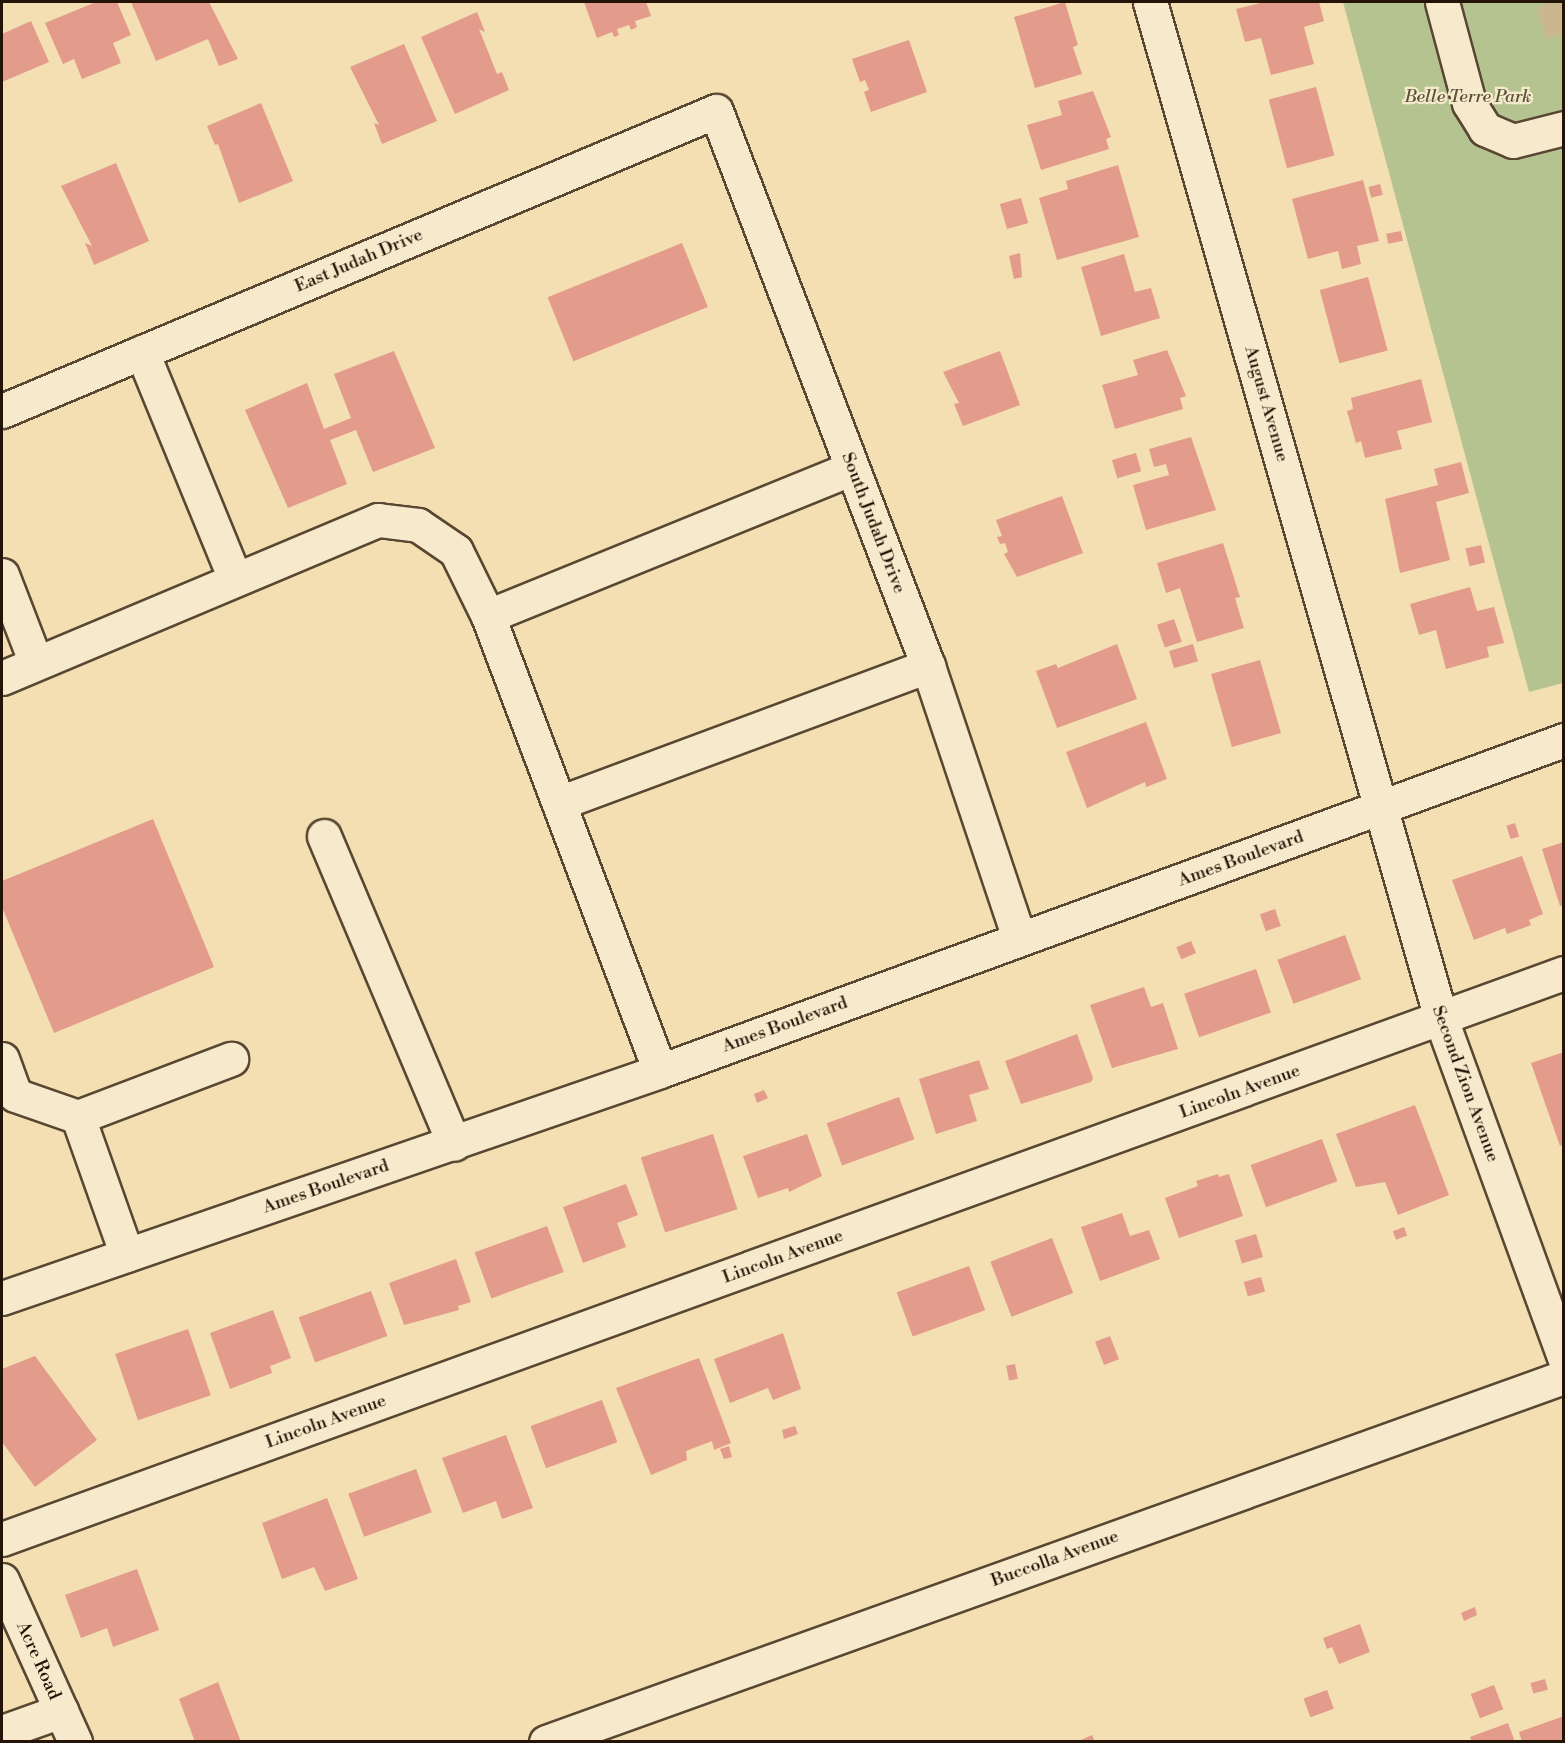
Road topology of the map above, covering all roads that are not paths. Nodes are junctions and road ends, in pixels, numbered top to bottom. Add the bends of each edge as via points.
1 (1149, 2) edge
2 (1442, 2) edge
3 (716, 111) joint
4 (1563, 128) edge
5 (142, 352) junction
6 (2, 411) edge
7 (852, 468) junction
8 (2, 575) edge
9 (235, 579) junction
10 (488, 616) junction
11 (36, 663) junction
12 (928, 666) junction
13 (2, 678) edge
14 (1563, 740) edge
15 (559, 803) junction
16 (1382, 806) junction
17 (324, 836) dead end
18 (1019, 938) junction
19 (1563, 973) edge
20 (1441, 1019) junction
21 (2, 1059) edge
22 (231, 1059) dead end
23 (660, 1071) junction
24 (78, 1117) junction
25 (454, 1144) junction
26 (127, 1255) junction
27 (2, 1298) edge
28 (1563, 1357) edge
29 (1563, 1377) edge
30 (2, 1539) edge
31 (2, 1580) edge
32 (61, 1711) junction
33 (2, 1732) edge
34 (75, 1742) edge
35 (546, 1742) edge

1 - 16 street, August Avenue
2 - 4 street via 1469,103 1485,129 1513,141
3 - 5 street, East Judah Drive
3 - 7 street, South Judah Drive
5 - 6 street, East Judah Drive
5 - 9 street
7 - 10 street
7 - 12 street, South Judah Drive
8 - 11 street
9 - 10 street via 378,520 418,525 456,551
9 - 11 street
10 - 15 street
11 - 13 street
12 - 15 street
12 - 18 street, South Judah Drive
14 - 16 street, Ames Boulevard
15 - 23 street
16 - 18 street, Ames Boulevard
16 - 20 street, Second Zion Avenue
17 - 25 street
18 - 23 street, Ames Boulevard
19 - 20 street, Lincoln Avenue
20 - 28 street, Second Zion Avenue
20 - 30 street, Lincoln Avenue
21 - 24 street via 15,1095
22 - 24 street
23 - 25 street, Ames Boulevard
24 - 26 street
25 - 26 street, Ames Boulevard
26 - 27 street, Ames Boulevard
29 - 35 street, Buccolla Avenue
31 - 32 street, Acre Road
32 - 33 street
32 - 34 street, Acre Road

